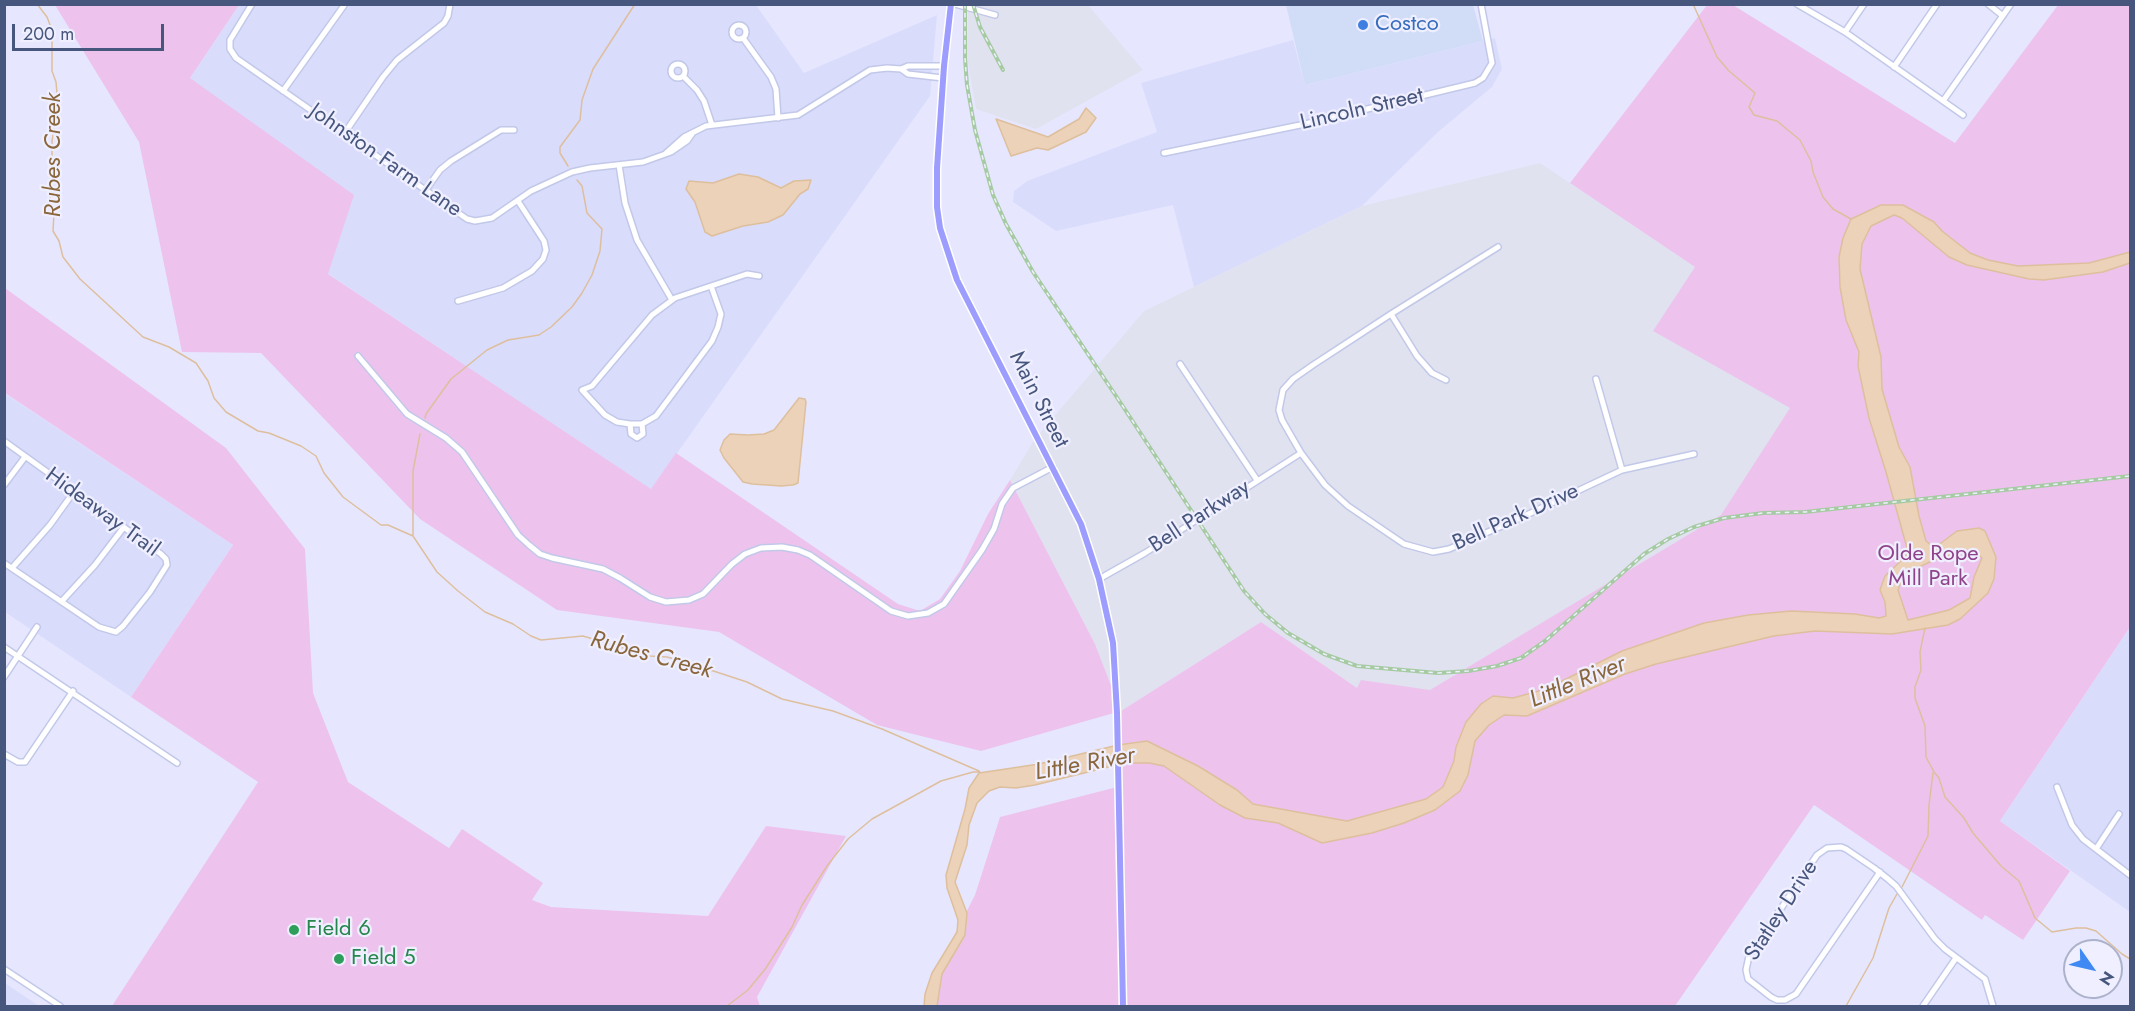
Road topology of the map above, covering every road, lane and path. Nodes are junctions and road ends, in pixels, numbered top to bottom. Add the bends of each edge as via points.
1 (252, 4) edge
2 (345, 4) edge
3 (450, 4) edge
4 (953, 4) edge
5 (1481, 4) edge
6 (1797, 4) edge
7 (1864, 4) edge
8 (1938, 4) edge
9 (1988, 4) edge
10 (2011, 4) edge
11 (995, 15) dead end
12 (2003, 16) junction
13 (1845, 32) junction
14 (743, 38) dead end
15 (944, 66) junction
16 (1894, 67) junction
17 (901, 69) junction
18 (683, 76) dead end
19 (943, 78) junction
20 (283, 91) junction
21 (1943, 101) junction
22 (1963, 115) dead end
23 (778, 118) junction
24 (712, 125) junction
25 (514, 130) dead end
26 (344, 134) junction
27 (1164, 153) dead end
28 (619, 165) junction
29 (425, 191) junction
30 (518, 201) junction
31 (1498, 247) dead end
32 (759, 276) dead end
33 (711, 286) junction
34 (672, 300) junction
35 (458, 301) dead end
36 (1391, 314) junction
37 (358, 356) dead end
38 (1180, 364) dead end
39 (1446, 380) dead end
40 (1596, 380) dead end
41 (630, 424) junction
42 (642, 424) junction
43 (4, 441) edge
44 (1301, 453) junction
45 (1694, 454) dead end
46 (25, 457) junction
47 (1053, 467) junction
48 (1622, 470) junction
49 (1257, 480) junction
50 (4, 485) edge
51 (73, 493) junction
52 (124, 527) junction
53 (4, 563) edge
54 (12, 568) junction
55 (1099, 579) junction
56 (62, 601) junction
57 (38, 627) dead end
58 (4, 647) edge
59 (19, 656) junction
60 (4, 677) edge
61 (73, 691) junction
62 (4, 754) edge
63 (177, 763) dead end
64 (2057, 787) dead end
65 (2119, 814) dead end
66 (2096, 849) junction
67 (1880, 872) junction
68 (2130, 875) edge
69 (1956, 958) junction
70 (4, 969) edge
71 (60, 1006) edge
72 (1123, 1006) edge
73 (1923, 1006) edge
74 (1993, 1006) edge

1 - 20 street, Johnston Farm Lane via 230,40 230,49 236,58
2 - 20 street
3 - 26 street via 444,23 397,60
4 - 11 street
4 - 15 main road, Main Street
5 - 27 street, Lincoln Street via 1492,63 1475,83
6 - 13 street
7 - 13 street
8 - 16 street
9 - 12 street
10 - 12 street
12 - 21 street
13 - 16 street
14 - 23 street via 771,77
15 - 17 street, Johnston Farm Lane
15 - 19 main road, Main Street
16 - 21 street
17 - 19 street, Johnston Farm Lane via 908,74
17 - 23 street, Johnston Farm Lane via 870,70 804,112
18 - 24 street via 698,90
19 - 47 main road, Main Street via 937,207 946,252
20 - 26 street, Johnston Farm Lane
21 - 22 street
23 - 24 street, Johnston Farm Lane
24 - 28 street, Johnston Farm Lane via 684,137 666,154
25 - 29 street via 501,130 451,161
26 - 29 street, Johnston Farm Lane
28 - 30 street, Johnston Farm Lane via 563,176
28 - 34 street via 625,203 637,240
29 - 30 street, Johnston Farm Lane via 460,216 475,221 498,215
30 - 35 street via 544,241 543,259 532,271 503,288
31 - 36 street, Bell Park Drive
32 - 33 street via 747,274
33 - 34 street
33 - 42 street via 721,314 712,341 656,416
34 - 41 street via 644,322 592,386 582,390 605,415
36 - 39 street via 1417,356 1432,374
36 - 44 street, Bell Park Drive via 1293,379 1283,390 1279,410
37 - 47 street via 408,414 462,452 518,535 540,554 603,569 666,602 703,594 745,554 782,547 810,555 891,611 908,616 928,613 944,604 982,550 1013,488
38 - 49 street
40 - 48 street
41 - 42 street
41 - 42 street via 631,434 637,438 643,434
43 - 46 street, Hideaway Trail
44 - 48 street, Bell Park Drive via 1325,485 1348,506 1404,544 1434,552 1449,549
44 - 49 street, Bell Parkway
45 - 48 street, Bell Park Drive
46 - 50 street
46 - 51 street, Hideaway Trail
47 - 55 main road, Main Street via 1081,524
49 - 55 street, Bell Parkway
51 - 52 street, Hideaway Trail
51 - 54 street
52 - 56 street
52 - 56 street, Hideaway Trail via 161,554 167,565 128,620 116,632 109,630
53 - 54 street, Hideaway Trail
54 - 56 street, Hideaway Trail
55 - 72 main road, Main Street via 1113,643 1117,713
57 - 59 street
58 - 59 street
59 - 60 street
59 - 61 street
61 - 62 street via 25,762
61 - 63 street
64 - 66 street via 2072,825
65 - 66 street
66 - 68 street
67 - 67 street, Statley Drive via 1846,849 1833,847 1822,851 1749,956 1748,979 1778,1000 1796,994
67 - 69 street, Statley Drive via 1896,886 1935,939
69 - 73 street
69 - 74 street, Statley Drive via 1985,979
70 - 71 street

